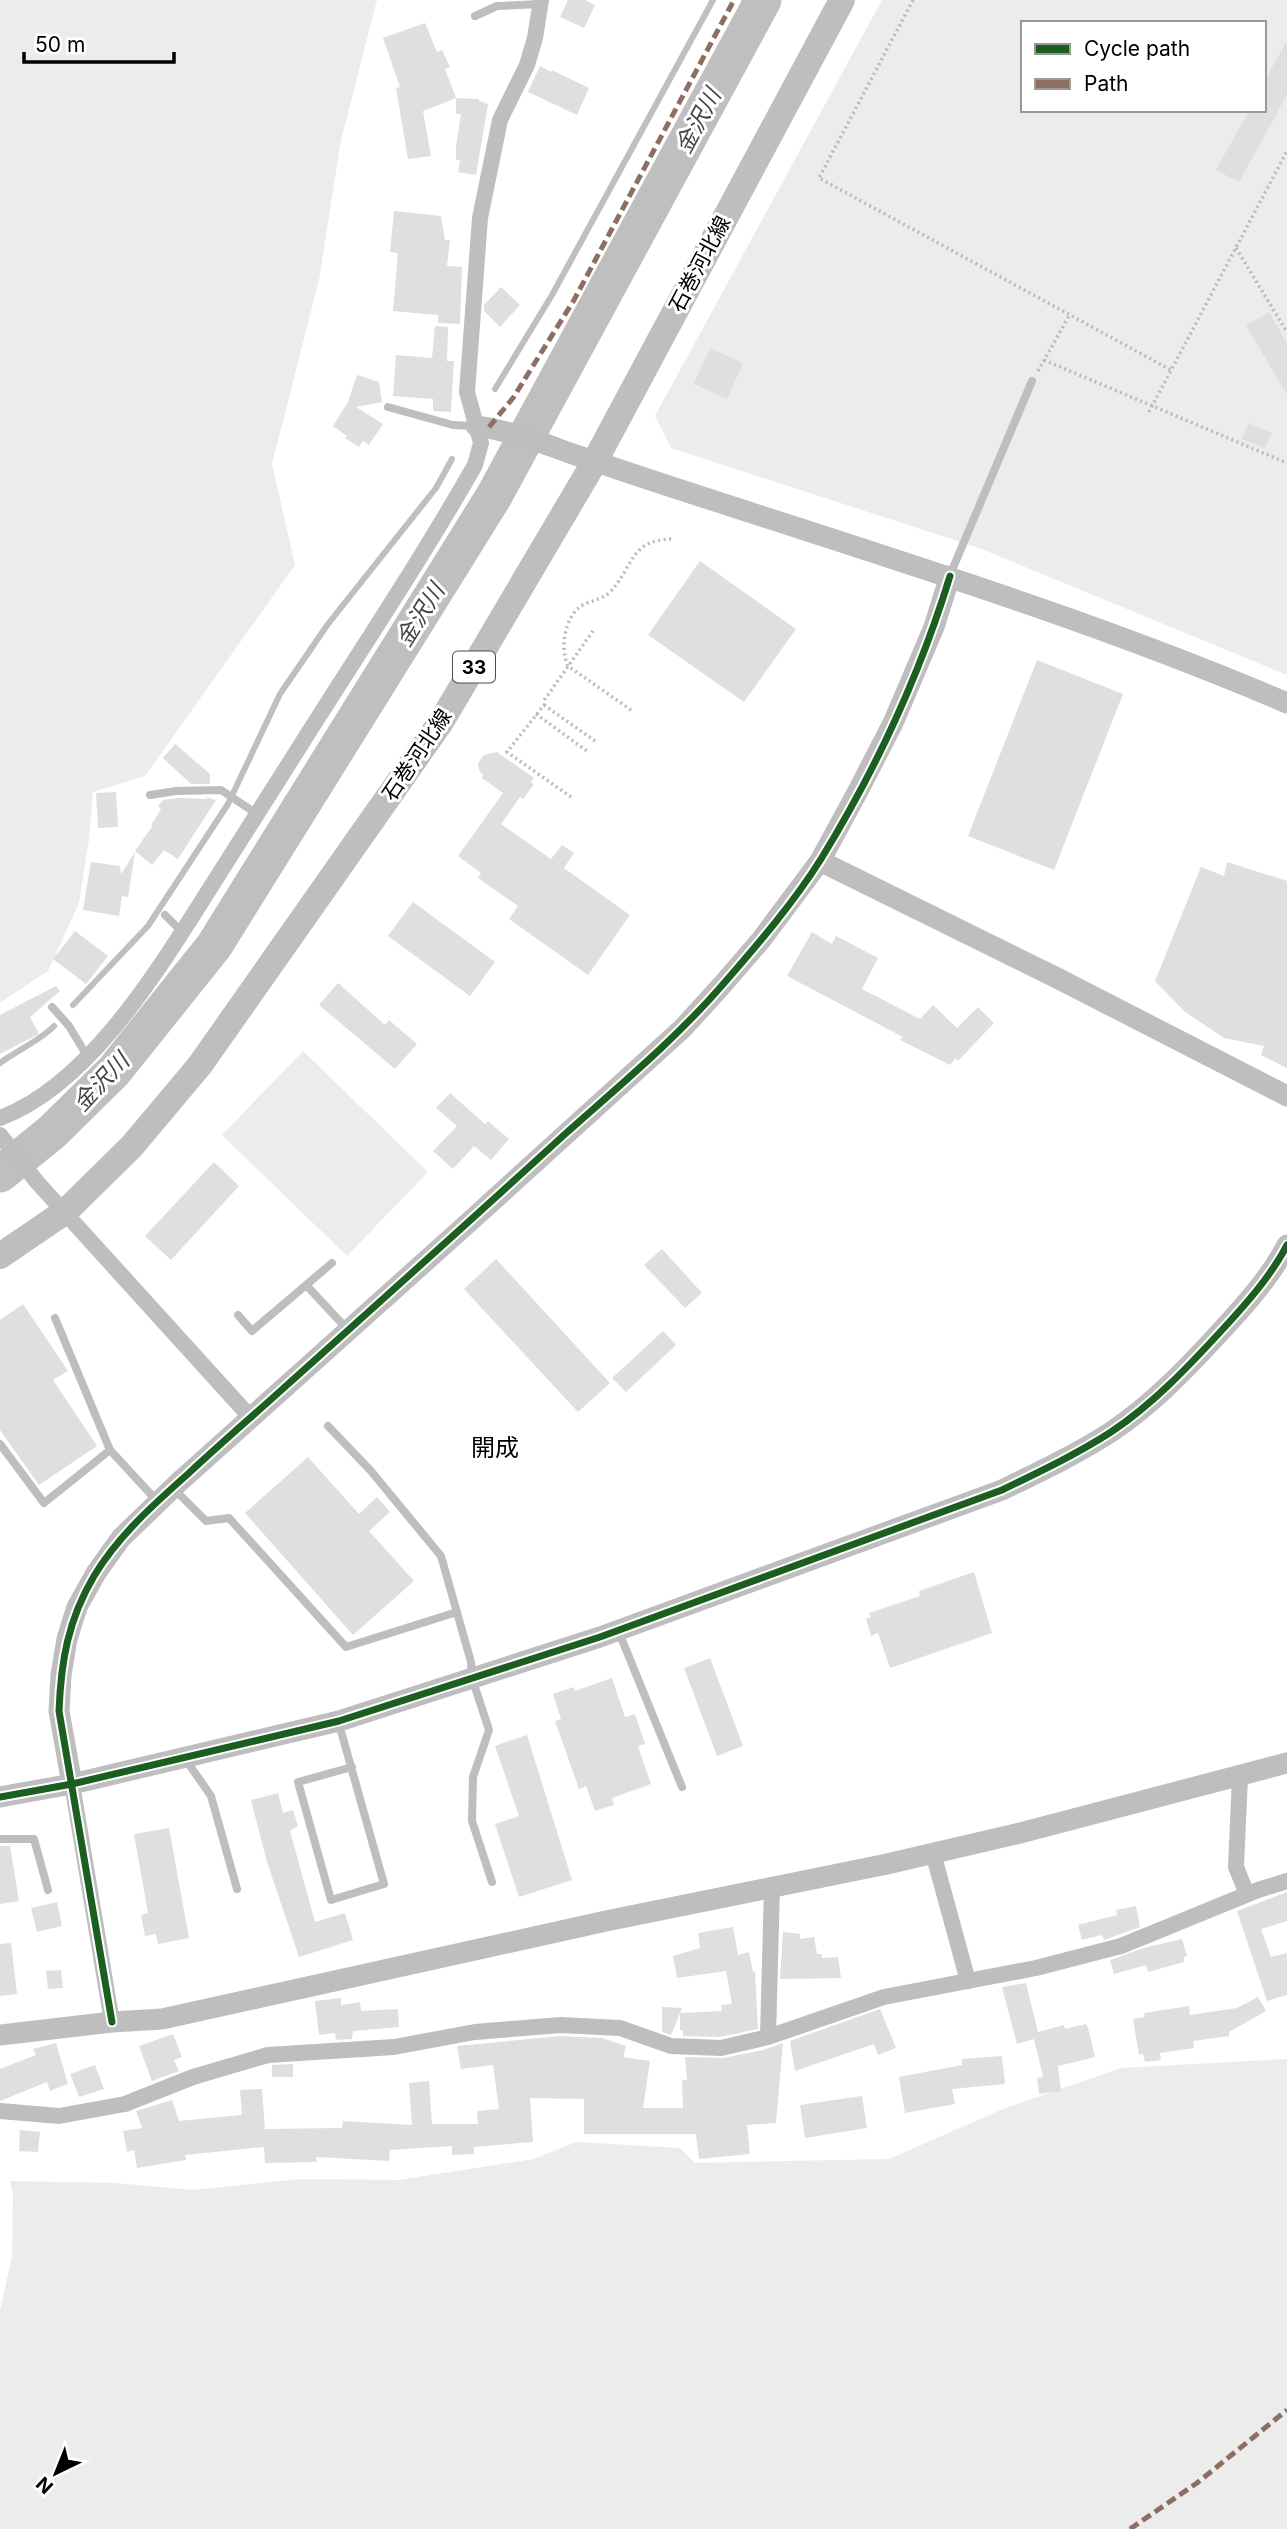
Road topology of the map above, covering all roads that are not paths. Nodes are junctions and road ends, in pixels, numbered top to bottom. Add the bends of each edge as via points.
1 (842, 0) edge
2 (541, 2) edge
3 (475, 16) dead end
4 (1032, 381) road end
5 (388, 408) dead end
6 (476, 426) junction
7 (595, 461) junction
8 (950, 576) junction
9 (1287, 704) edge
10 (150, 795) dead end
11 (257, 814) junction
12 (820, 861) junction
13 (165, 915) dead end
14 (182, 932) junction
15 (51, 1007) dead end
16 (87, 1056) junction
17 (1287, 1096) edge
18 (0, 1118) edge
19 (0, 1135) edge
20 (66, 1211) junction
21 (1287, 1245) edge
22 (0, 1256) edge
23 (332, 1263) dead end
24 (307, 1286) junction
25 (238, 1315) dead end
26 (55, 1318) dead end
27 (348, 1330) junction
28 (251, 1418) junction
29 (328, 1426) dead end
30 (0, 1444) edge
31 (110, 1450) junction
32 (165, 1495) junction
33 (457, 1612) junction
34 (618, 1630) junction
35 (472, 1678) junction
36 (338, 1721) junction
37 (185, 1757) junction
38 (1287, 1763) edge
39 (352, 1768) junction
40 (1240, 1776) junction
41 (72, 1784) junction
42 (682, 1787) dead end
43 (0, 1797) edge
44 (0, 1839) edge
45 (933, 1853) junction
46 (1287, 1881) edge
47 (492, 1882) dead end
48 (772, 1886) junction
49 (237, 1889) dead end
50 (47, 1890) dead end
51 (1247, 1894) junction
52 (968, 1981) junction
53 (112, 2022) junction
54 (0, 2035) edge
55 (768, 2037) junction
56 (0, 2111) edge

1 - 7 main road, 石巻河北線 / 33
2 - 3 lane via 498,6
2 - 6 street via 527,65 500,120 480,218 467,392
4 - 8 lane
5 - 6 lane via 453,425
6 - 7 street
6 - 11 street via 481,443 475,465
7 - 8 street
7 - 20 main road, 石巻河北線 / 33 via 441,722 224,1031 132,1146
8 - 9 street via 1118,634
8 - 12 street via 934,627 893,723
10 - 11 lane via 221,790
11 - 14 street
12 - 17 street
12 - 27 street via 761,940 682,1028
13 - 14 lane
14 - 16 street
15 - 16 lane
16 - 18 street via 57,1086
19 - 20 street
20 - 22 main road, 石巻河北線 / 33
20 - 28 street
21 - 34 street via 1277,1265 1240,1310 1174,1381 1112,1431 1064,1460 1002,1490
23 - 24 lane
24 - 25 lane via 252,1331
24 - 27 lane
26 - 31 lane
27 - 28 street
28 - 32 street
29 - 33 lane via 441,1556
30 - 31 lane via 44,1503
31 - 32 lane
32 - 33 lane via 206,1521 229,1518 346,1647
32 - 41 street via 121,1538 77,1606 61,1675 59,1711
33 - 35 lane
34 - 35 street
34 - 42 lane
35 - 36 street
35 - 47 lane via 489,1730 473,1777 472,1821
36 - 37 street
36 - 39 lane
37 - 41 street
37 - 49 lane via 211,1796
38 - 40 street
39 - 39 lane via 384,1884 331,1900 298,1782
40 - 45 street
40 - 51 street via 1236,1867
41 - 43 street
41 - 53 street
44 - 50 lane via 34,1839
45 - 48 street
45 - 52 street
46 - 51 street
48 - 53 street via 162,2019
48 - 55 street
51 - 52 street via 1121,1946
52 - 55 street via 884,1997
53 - 54 street
55 - 56 street via 721,2048 671,2046 620,2028 561,2025 475,2032 394,2047 268,2054 125,2104 59,2116

